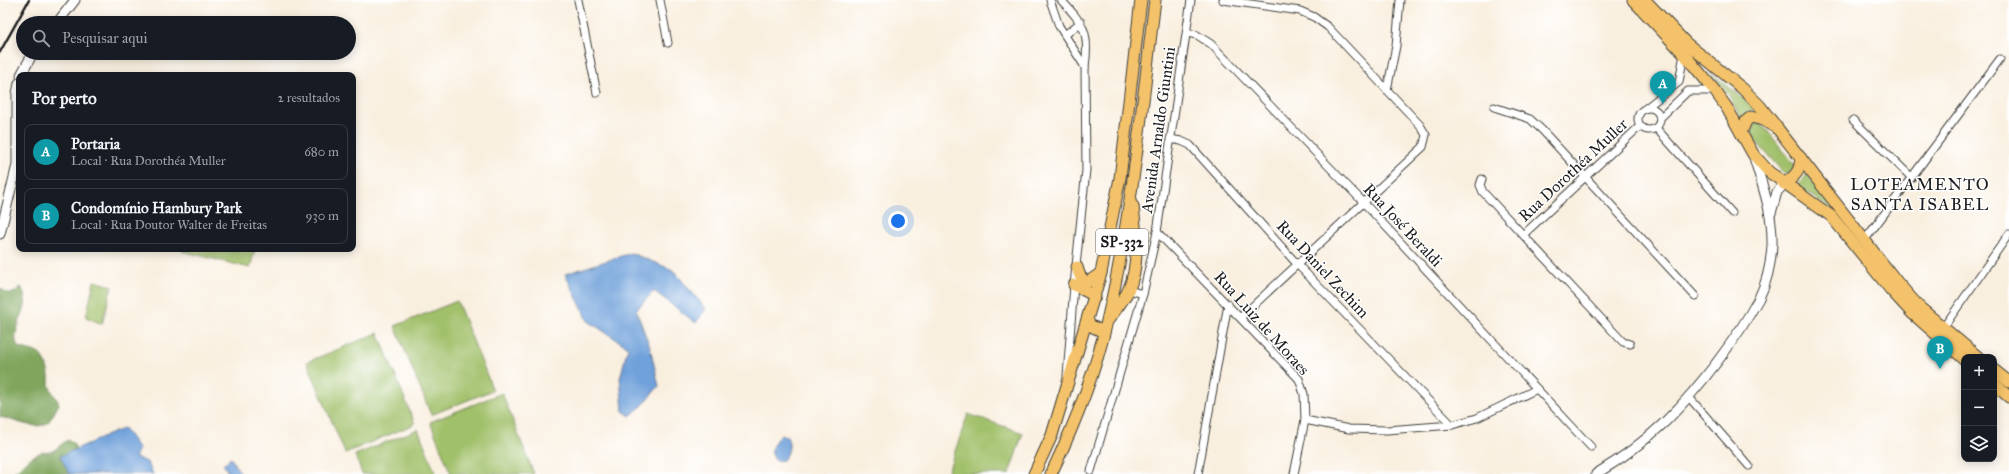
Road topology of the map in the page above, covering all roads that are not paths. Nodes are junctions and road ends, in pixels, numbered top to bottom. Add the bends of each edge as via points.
1 (75, 0) edge
2 (578, 0) edge
3 (660, 0) edge
4 (1050, 0) edge
5 (1061, 0) edge
6 (1141, 0) edge
7 (1155, 0) edge
8 (1191, 0) edge
9 (1223, 0) edge
10 (1400, 0) edge
11 (1632, 0) edge
12 (1648, 1) edge
13 (62, 16) edge
14 (1081, 22) junction
15 (1187, 34) junction
16 (1065, 35) junction
17 (668, 43) dead end
18 (1684, 54) junction
19 (2000, 59) dead end
20 (29, 60) edge
21 (1085, 67) junction
22 (23, 72) edge
23 (1679, 82) junction
24 (1387, 90) junction
25 (1688, 91) junction
26 (1715, 91) junction
27 (597, 93) dead end
28 (1494, 107) dead end
29 (1646, 108) junction
30 (1660, 118) junction
31 (1853, 120) dead end
32 (1640, 126) junction
33 (1656, 128) junction
34 (1777, 128) junction
35 (1741, 132) junction
36 (1170, 139) junction
37 (1753, 154) junction
38 (1801, 158) junction
39 (16, 169) edge
40 (1585, 177) junction
41 (1911, 177) junction
42 (1482, 179) dead end
43 (1784, 184) junction
44 (1131, 192) junction
45 (1364, 203) junction
46 (1732, 213) dead end
47 (1771, 213) junction
48 (1157, 232) junction
49 (0, 234) edge
50 (1524, 234) junction
51 (2009, 234) edge
52 (1864, 241) junction
53 (1297, 264) junction
54 (1077, 267) junction
55 (1140, 272) junction
56 (1101, 273) junction
57 (1074, 285) junction
58 (1128, 290) junction
59 (1143, 294) junction
60 (1095, 296) junction
61 (1695, 296) dead end
62 (1228, 304) junction
63 (1241, 318) junction
64 (1087, 320) junction
65 (1107, 321) junction
66 (1943, 328) junction
67 (1104, 332) junction
68 (1630, 344) dead end
69 (1077, 352) junction
70 (1974, 354) edge
71 (1961, 356) edge
72 (1997, 372) edge
73 (1090, 376) junction
74 (2009, 382) edge
75 (1997, 387) edge
76 (1067, 388) junction
77 (1537, 388) junction
78 (1688, 396) junction
79 (2009, 397) edge
80 (1305, 420) junction
81 (1452, 425) junction
82 (1591, 447) dead end
83 (1749, 466) dead end
84 (1091, 471) dead end
85 (1034, 474) edge
86 (1051, 474) edge
87 (1198, 474) edge
88 (1294, 474) edge
89 (1596, 474) edge

1 - 13 street
2 - 27 street
3 - 17 street
4 - 16 street
5 - 14 street
6 - 56 main road, SP-332 via 1120,178
7 - 44 main road, SP-332
8 - 15 street, Avenida Arnaldo Giuntini
9 - 24 street via 1300,11 1314,17 1328,27
10 - 24 street via 1396,46
11 - 18 main road
12 - 34 main road via 1686,43 1754,100
14 - 16 street
14 - 21 street via 1085,34
15 - 36 street, Avenida Arnaldo Giuntini
15 - 45 street, Rua José Beraldi via 1197,35 1211,44
16 - 21 street
18 - 23 street
18 - 26 main road
19 - 41 street
20 - 22 street
21 - 54 street via 1086,170
23 - 25 street
23 - 29 street
24 - 45 street via 1420,125 1426,141 1423,147
25 - 26 street
25 - 30 street
26 - 35 main road
28 - 40 street via 1530,119
29 - 30 street via 1657,111
29 - 32 street via 1638,116
30 - 33 street
31 - 41 street
32 - 33 street via 1648,130
32 - 40 street, Rua Dorothéa Muller
33 - 46 street
34 - 35 main road via 1751,117
34 - 38 main road
35 - 37 main road
36 - 48 street, Avenida Arnaldo Giuntini
36 - 53 street, Rua Daniel Zechim via 1182,141 1190,146
37 - 43 main road
37 - 47 street
38 - 43 main road via 1800,169
38 - 52 main road
39 - 49 street
40 - 50 street, Rua Dorothéa Muller
40 - 61 street
41 - 52 street
42 - 50 street via 1480,185 1483,192
43 - 47 street via 1777,192
43 - 71 main road via 1831,216 1912,314
44 - 55 main road
44 - 65 main road, SP-332
45 - 53 street
45 - 77 street, Rua José Beraldi
47 - 78 street via 1772,246 1768,273 1759,297 1735,335
48 - 55 street, Avenida Arnaldo Giuntini
48 - 62 street, Rua Luiz de Moraes
50 - 68 street via 1623,342
51 - 66 street
52 - 66 main road via 1897,282
53 - 63 street
53 - 81 street, Rua Daniel Zechim
54 - 56 main road via 1079,275 1088,282
54 - 57 street
55 - 58 main road
55 - 59 street, Avenida Arnaldo Giuntini
56 - 60 main road, SP-332
57 - 60 main road
57 - 76 street via 1066,362
58 - 59 street
58 - 65 main road
59 - 84 street, Avenida Arnaldo Giuntini
60 - 64 main road, SP-332
62 - 63 street, Rua Luiz de Moraes
62 - 87 street
63 - 80 street, Rua Luiz de Moraes via 1299,379 1304,394
64 - 67 main road via 1091,326
64 - 69 main road, SP-332
65 - 67 main road, SP-332
66 - 70 main road
67 - 73 main road, SP-332
69 - 73 main road via 1088,358
69 - 76 main road, SP-332
72 - 74 main road
73 - 86 main road, SP-332 via 1066,442
75 - 79 main road
76 - 85 main road, SP-332 via 1052,435
77 - 81 street via 1477,418
77 - 82 street, Rua José Beraldi
78 - 83 street
78 - 89 street via 1666,421 1630,452
80 - 81 street via 1349,429 1372,430
80 - 88 street, Rua Luiz de Moraes

